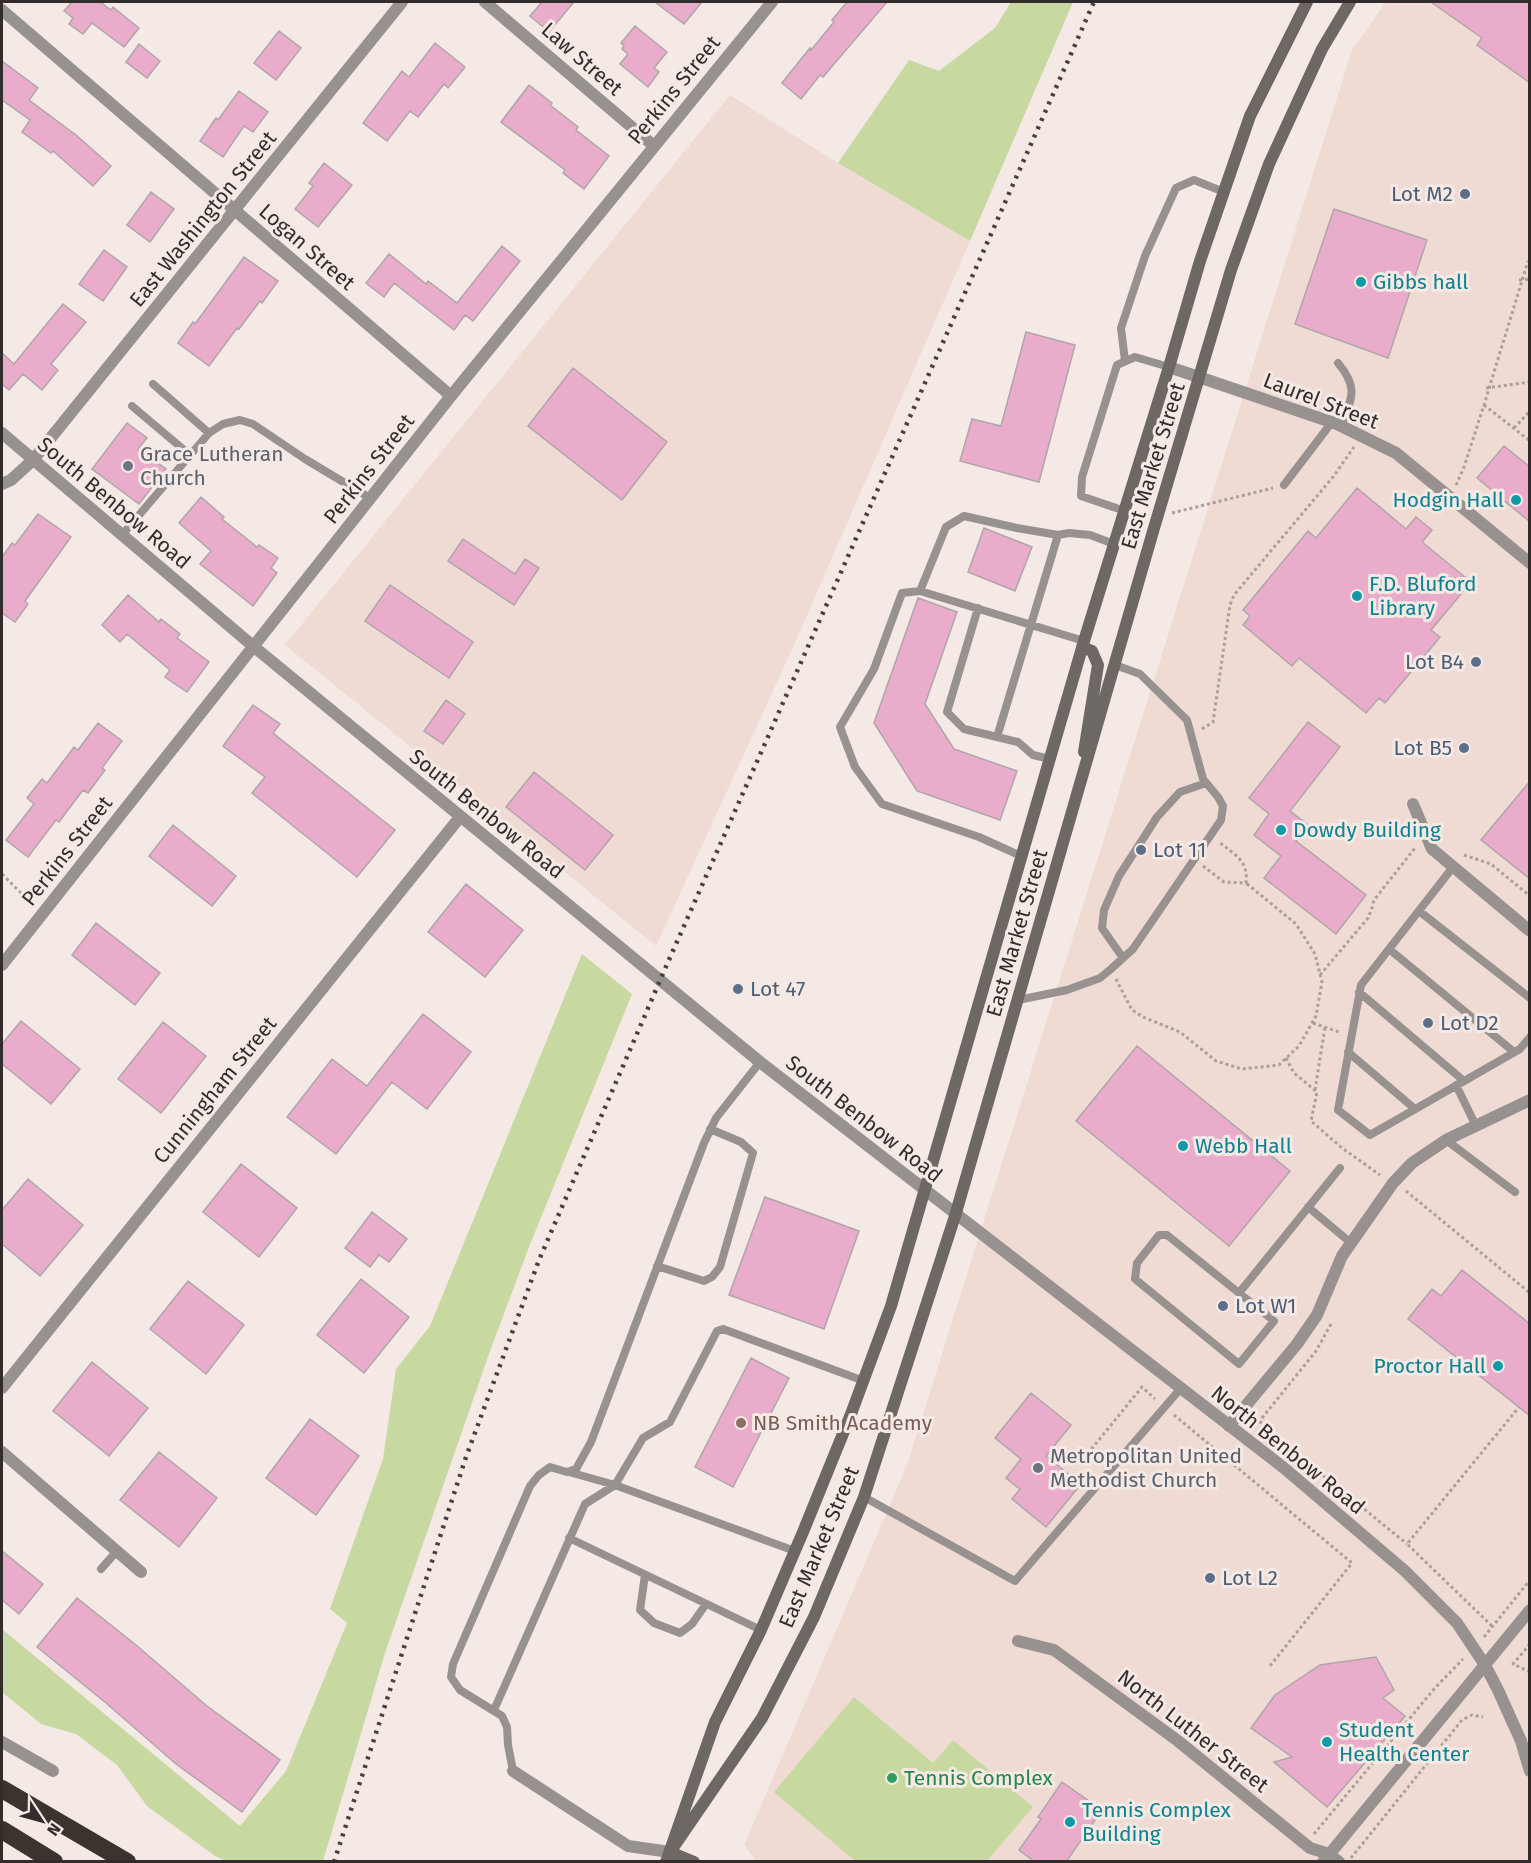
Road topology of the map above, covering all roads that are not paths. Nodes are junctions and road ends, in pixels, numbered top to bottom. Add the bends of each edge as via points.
1 (402, 2) edge
2 (485, 2) edge
3 (772, 2) edge
4 (1307, 2) edge
5 (1350, 2) edge
6 (2, 10) edge
7 (654, 146) junction
8 (1224, 192) junction
9 (235, 211) junction
10 (1125, 361) junction
11 (1338, 363) dead end
12 (1169, 367) junction
13 (1200, 378) junction
14 (153, 384) dead end
15 (451, 396) junction
16 (132, 406) dead end
17 (1337, 424) junction
18 (2, 433) edge
19 (209, 433) junction
20 (190, 455) junction
21 (33, 460) junction
22 (2, 484) edge
23 (1284, 485) road end
24 (370, 498) junction
25 (1125, 511) junction
26 (122, 535) junction
27 (1058, 535) junction
28 (1114, 544) junction
29 (1530, 563) edge
30 (920, 591) junction
31 (978, 609) junction
32 (1031, 625) junction
33 (1083, 644) junction
34 (253, 646) junction
35 (1115, 665) junction
36 (997, 737) junction
37 (1050, 759) junction
38 (1206, 783) junction
39 (1077, 798) junction
40 (1413, 804) dead end
41 (460, 817) junction
42 (1021, 856) junction
43 (1453, 867) junction
44 (1419, 911) junction
45 (1530, 931) edge
46 (1389, 949) junction
47 (1123, 958) junction
48 (2, 965) edge
49 (1359, 992) junction
50 (1530, 998) edge
51 (1018, 1000) junction
52 (1530, 1037) edge
53 (1348, 1052) junction
54 (1514, 1052) junction
55 (760, 1062) junction
56 (1460, 1083) junction
57 (1530, 1100) edge
58 (1415, 1109) junction
59 (1476, 1126) junction
60 (710, 1129) junction
61 (1446, 1140) junction
62 (1340, 1168) dead end
63 (925, 1192) junction
64 (1515, 1192) dead end
65 (1308, 1207) junction
66 (956, 1216) junction
67 (1351, 1243) junction
68 (657, 1266) junction
69 (1239, 1293) junction
70 (864, 1381) junction
71 (2, 1388) edge
72 (1181, 1388) junction
73 (1229, 1426) junction
74 (2, 1452) edge
75 (567, 1472) junction
76 (615, 1485) junction
77 (864, 1497) junction
78 (569, 1538) junction
79 (117, 1551) junction
80 (795, 1551) junction
81 (101, 1569) dead end
82 (141, 1572) dead end
83 (645, 1575) junction
84 (706, 1604) junction
85 (1530, 1610) edge
86 (760, 1630) junction
87 (1018, 1641) dead end
88 (1485, 1665) junction
89 (494, 1710) junction
90 (2, 1742) edge
91 (53, 1771) dead end
92 (513, 1771) joint
93 (1530, 1771) edge
94 (2, 1789) edge
95 (2, 1830) edge
96 (668, 1857) edge
97 (1331, 1859) edge
98 (54, 1862) edge
99 (127, 1862) edge
100 (694, 1862) edge

1 - 9 street, East Washington Street
2 - 7 street, Law Street
3 - 7 street, Perkins Street
4 - 8 main road, East Market Street via 1250,116
5 - 13 main road, East Market Street via 1322,49 1269,164
6 - 9 street, Logan Street
7 - 15 street, Perkins Street
8 - 10 lane via 1194,180 1176,188 1146,256 1121,328
8 - 12 main road, East Market Street
9 - 15 street, Logan Street
9 - 21 street, East Washington Street
10 - 12 lane via 1135,357
10 - 25 lane via 1117,365 1082,477 1081,496
11 - 17 lane via 1352,382 1352,400
12 - 13 street, Laurel Street
12 - 25 main road, East Market Street
13 - 17 street, Laurel Street
13 - 35 main road, East Market Street
14 - 19 lane
15 - 24 street, Perkins Street
16 - 20 lane
17 - 23 lane
17 - 29 street, Laurel Street via 1396,453
18 - 21 street, South Benbow Road
19 - 20 lane
19 - 24 lane via 240,420 253,424
20 - 26 lane
21 - 22 street, East Washington Street
21 - 26 street, South Benbow Road
24 - 34 street, Perkins Street
25 - 28 main road, East Market Street
26 - 34 street, South Benbow Road
27 - 28 lane via 1090,535
27 - 30 lane via 964,516 946,527
27 - 32 lane
28 - 33 main road, East Market Street
30 - 31 lane
30 - 42 lane via 902,593 874,669 840,727 855,767 882,804 979,837
31 - 32 lane
31 - 36 lane via 947,712 964,729
32 - 33 lane
32 - 36 lane
33 - 37 main road, East Market Street
33 - 39 main road via 1092,651 1098,665
34 - 41 street, South Benbow Road
34 - 48 street, Perkins Street
35 - 38 lane via 1140,674 1188,720
35 - 39 main road, East Market Street
36 - 37 lane via 1018,742 1033,755
37 - 42 main road, East Market Street
38 - 47 lane via 1223,806 1221,820
38 - 47 lane via 1180,792 1158,817 1119,876 1104,910 1102,928
39 - 51 main road, East Market Street
40 - 43 street via 1432,849
41 - 55 street, South Benbow Road
41 - 71 street, Cunningham Street
42 - 63 main road, East Market Street
43 - 44 lane
43 - 45 street
44 - 46 lane
44 - 50 lane
46 - 49 lane
46 - 54 lane
47 - 51 lane via 1100,978 1067,990
49 - 53 lane
49 - 56 lane
51 - 66 main road, East Market Street
52 - 54 lane
53 - 58 lane
53 - 58 lane via 1338,1110 1370,1135
54 - 56 lane
55 - 60 lane
55 - 63 street, South Benbow Road
56 - 58 lane
56 - 59 lane
57 - 59 street
59 - 61 street
60 - 68 lane
60 - 68 lane via 741,1142 753,1153 720,1267 704,1281
61 - 64 lane
61 - 67 street via 1412,1163 1393,1183
62 - 65 lane
63 - 66 street, South Benbow Road
63 - 70 main road, East Market Street
65 - 67 lane
65 - 69 lane
66 - 72 street, North Benbow Road
66 - 77 main road, East Market Street
67 - 73 street via 1317,1315
68 - 75 lane via 591,1442 576,1469
69 - 69 lane via 1274,1321 1239,1364 1135,1279 1137,1263 1159,1235 1167,1235
70 - 76 lane via 723,1329 717,1331 670,1422 643,1438
70 - 80 main road, East Market Street
72 - 73 street, North Benbow Road
72 - 77 lane via 1015,1581
73 - 88 street, North Benbow Road via 1405,1571 1457,1623
74 - 79 street
75 - 76 lane
75 - 89 lane via 550,1467 530,1486 453,1664 451,1677 460,1690
76 - 78 lane via 585,1504
76 - 80 lane
77 - 96 main road, East Market Street via 814,1617 762,1718
78 - 83 lane
78 - 89 lane
79 - 81 lane
79 - 82 street
80 - 86 main road, East Market Street
83 - 84 lane
83 - 84 lane via 640,1610 654,1623 680,1633
84 - 86 lane
85 - 88 street
86 - 96 main road, East Market Street via 715,1722
87 - 97 street, North Luther Street via 1054,1650 1178,1741 1310,1848
88 - 93 street, North Benbow Road via 1521,1741
88 - 97 street
89 - 92 lane via 507,1727
90 - 91 street
92 - 96 street via 628,1846
94 - 99 highway
95 - 98 highway
96 - 100 main road

